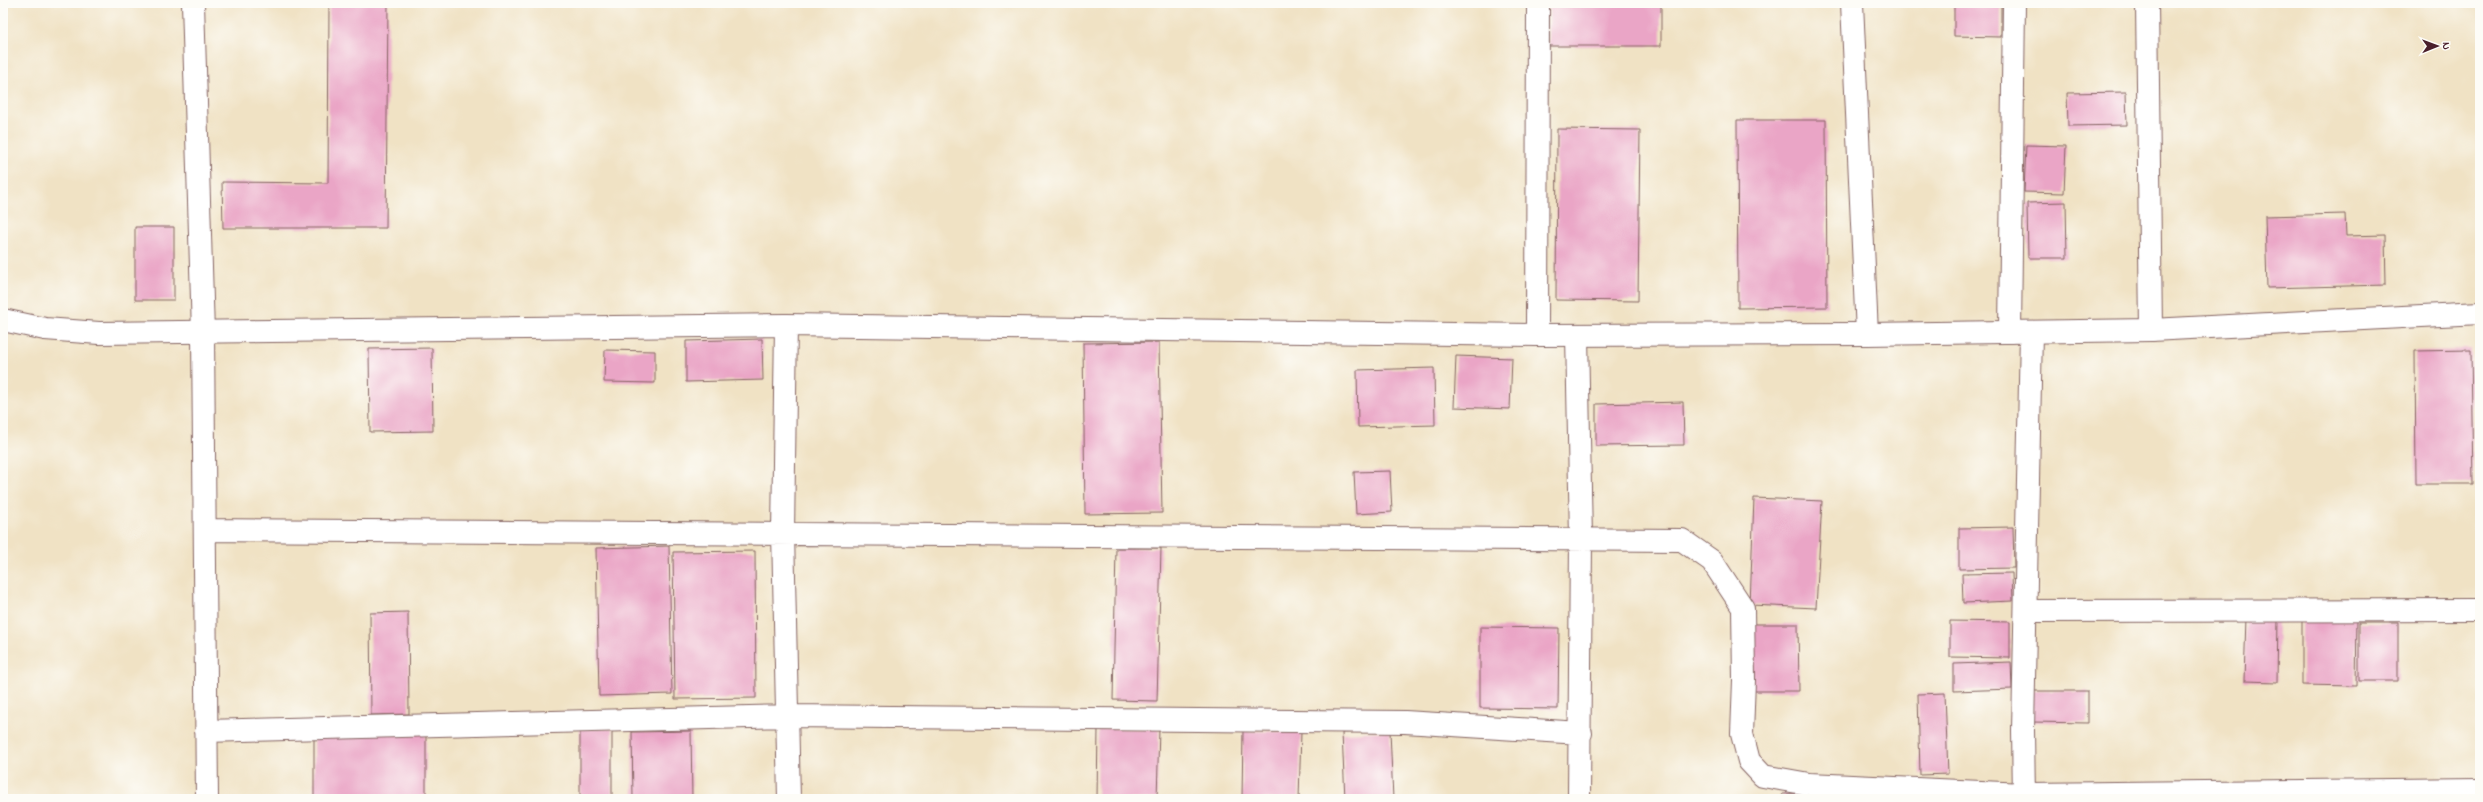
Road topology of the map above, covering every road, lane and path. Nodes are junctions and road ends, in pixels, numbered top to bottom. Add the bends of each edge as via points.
1 (192, 3) edge
2 (1538, 3) edge
3 (1852, 3) edge
4 (2014, 3) edge
5 (2147, 3) edge
6 (2480, 313) edge
7 (3, 320) edge
8 (786, 325) junction
9 (2151, 330) junction
10 (2020, 332) junction
11 (203, 333) junction
12 (1867, 334) junction
13 (1537, 335) junction
14 (1577, 335) junction
15 (205, 530) junction
16 (783, 533) junction
17 (1582, 539) junction
18 (2480, 610) edge
19 (2027, 611) junction
20 (788, 716) junction
21 (206, 731) junction
22 (1581, 732) junction
23 (2480, 789) edge
24 (2024, 796) edge
25 (207, 799) edge
26 (789, 799) edge
27 (1579, 799) edge

1 - 11 street
2 - 13 street
3 - 12 street
4 - 10 street
5 - 9 street
6 - 9 street
7 - 11 street via 45,329 99,333
8 - 11 street
8 - 13 street
8 - 16 street
9 - 10 street
10 - 12 street
10 - 19 street
11 - 15 street
12 - 14 street
13 - 14 street
14 - 17 street
15 - 16 street
15 - 21 street
16 - 17 street
16 - 20 street
17 - 22 street
17 - 24 street via 1682,540 1712,561 1743,608 1742,734 1749,761 1763,776 1809,784
18 - 19 street
19 - 24 street via 2023,730
20 - 21 street
20 - 22 street via 1405,722
20 - 26 street
21 - 25 street
22 - 27 street
23 - 24 street

